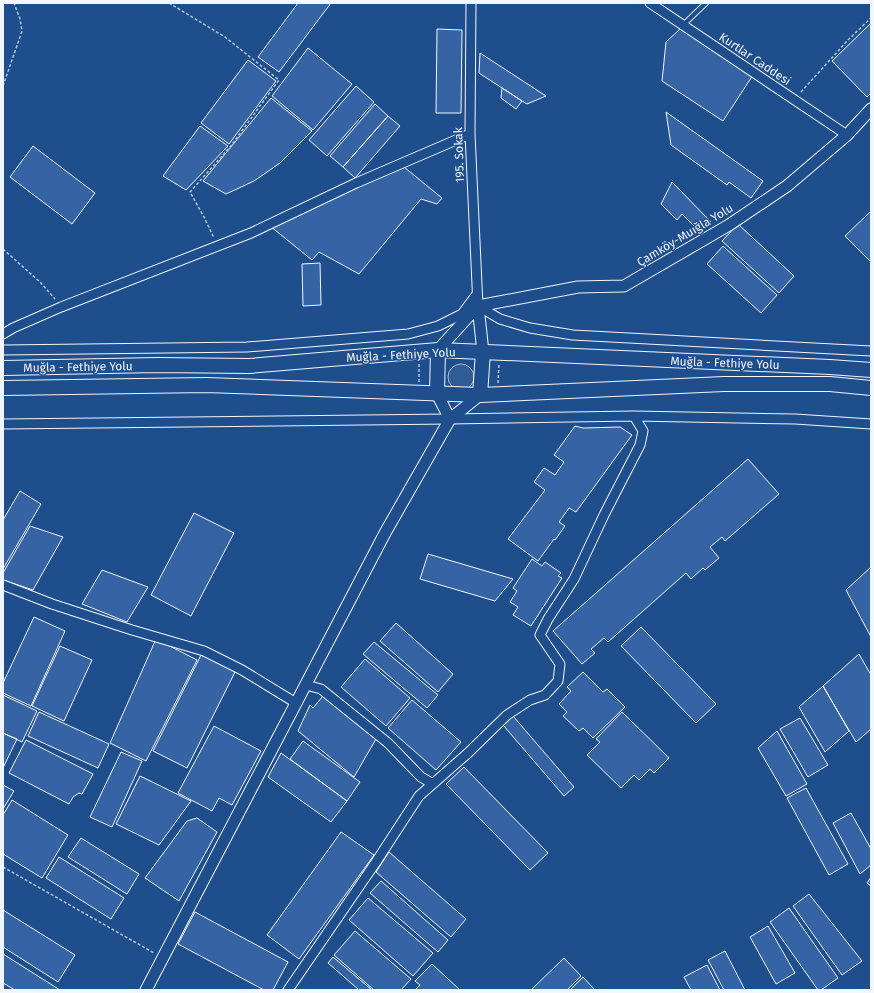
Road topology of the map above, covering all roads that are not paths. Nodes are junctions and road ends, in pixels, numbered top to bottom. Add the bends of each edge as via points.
1 (471, 3) edge
2 (650, 3) edge
3 (706, 3) edge
4 (682, 26) junction
5 (871, 109) edge
6 (470, 134) junction
7 (846, 135) junction
8 (477, 294) junction
9 (478, 306) junction
10 (3, 334) edge
11 (3, 350) edge
12 (438, 350) junction
13 (871, 351) edge
14 (483, 352) junction
15 (3, 368) edge
16 (871, 370) edge
17 (3, 388) edge
18 (871, 388) edge
19 (438, 394) junction
20 (480, 395) junction
21 (634, 416) junction
22 (450, 419) junction
23 (3, 424) edge
24 (871, 424) edge
25 (3, 585) edge
26 (306, 685) junction
27 (296, 703) junction
28 (433, 784) junction
29 (146, 990) edge
30 (288, 990) edge

1 - 6 street, 195. Sokak
2 - 4 street, Kurtlar Caddesi
3 - 4 lane
4 - 7 street, Kurtlar Caddesi
5 - 7 street, Çamköy-Muığla Yolu
6 - 8 street, 195. Sokak
6 - 10 street via 356,183 251,233 61,307
7 - 9 street, Çamköy-Muığla Yolu via 787,186 730,225 624,286 578,286
8 - 9 street, 195. Sokak
8 - 11 street via 462,314 438,326 408,334 247,347
9 - 12 street
9 - 13 street via 500,319 530,328 573,335
9 - 14 street
12 - 14 highway, Muğla - Fethiye Yolu
12 - 15 highway, Muğla - Fethiye Yolu via 249,366
12 - 19 highway
14 - 16 highway, Muğla - Fethiye Yolu
14 - 20 highway
17 - 19 highway, Muğla - Fethiye Yolu via 206,385
18 - 20 highway, Muğla - Fethiye Yolu via 830,384 724,384
19 - 20 highway, Muğla - Fethiye Yolu
19 - 22 street
20 - 22 street
21 - 22 street
21 - 24 street via 795,419
21 - 28 street via 643,431 640,445 574,579 540,635 560,664 558,681 545,695 530,700 507,715
22 - 23 street
22 - 26 street via 385,533
25 - 27 street via 132,630 204,651 242,670
26 - 27 street
26 - 28 street via 321,689 388,743 421,777
27 - 29 street
28 - 30 street via 419,796

